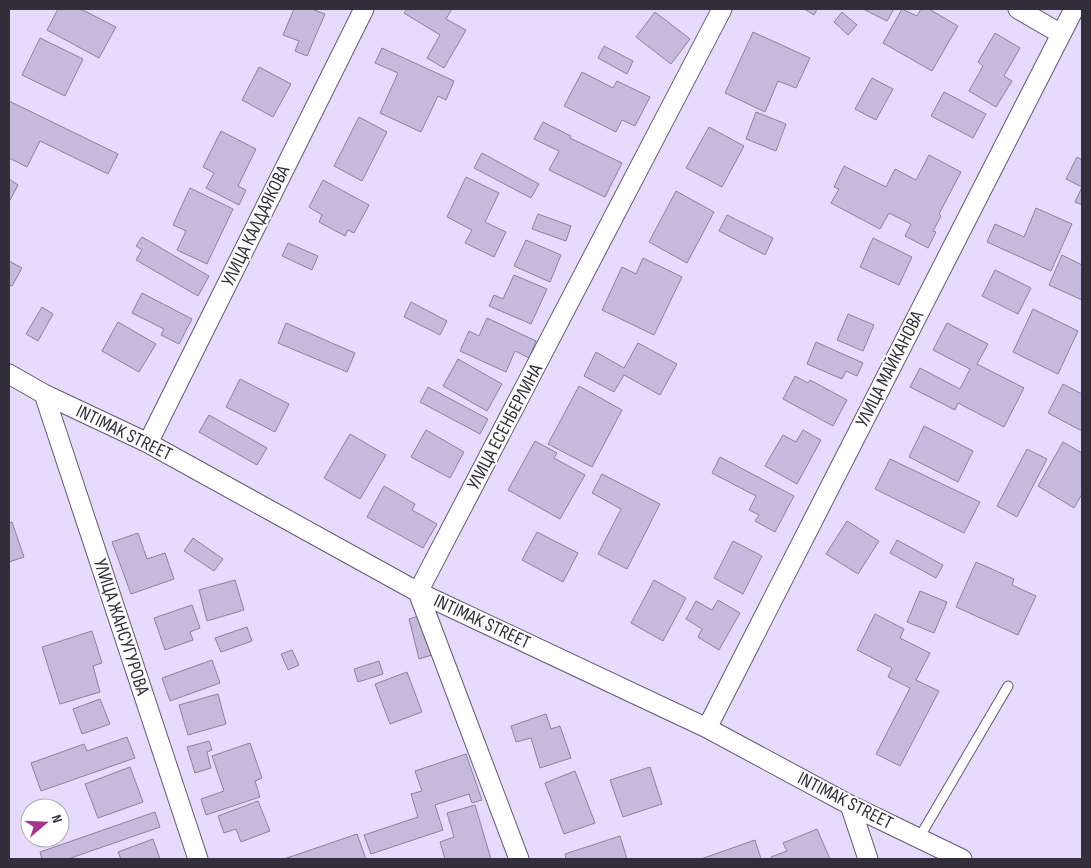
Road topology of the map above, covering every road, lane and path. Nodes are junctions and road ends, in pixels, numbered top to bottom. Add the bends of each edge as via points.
1 (364, 9) edge
2 (722, 9) edge
3 (1018, 9) edge
4 (1074, 9) edge
5 (1061, 34) junction
6 (9, 374) edge
7 (44, 394) junction
8 (148, 443) junction
9 (418, 592) junction
10 (1008, 686) dead end
11 (707, 728) junction
12 (850, 805) junction
13 (919, 838) junction
14 (198, 859) edge
15 (519, 859) edge
16 (868, 859) edge
17 (962, 859) edge

1 - 8 street, УЛИЦА КАЛДАЯКОВА
2 - 9 street, УЛИЦА ЕСЕНБЕРЛИНА
3 - 5 street
4 - 5 street, УЛИЦА МАЙКАНОВА
5 - 11 street, УЛИЦА МАЙКАНОВА
6 - 7 street, INTIMAK STREET
7 - 8 street, INTIMAK STREET
7 - 14 street, УЛИЦА ЖАНСУГУРОВА
8 - 9 street, INTIMAK STREET
9 - 11 street, INTIMAK STREET
9 - 15 street
10 - 13 lane
11 - 12 street, INTIMAK STREET
12 - 13 street, INTIMAK STREET
12 - 16 street
13 - 17 street, INTIMAK STREET

